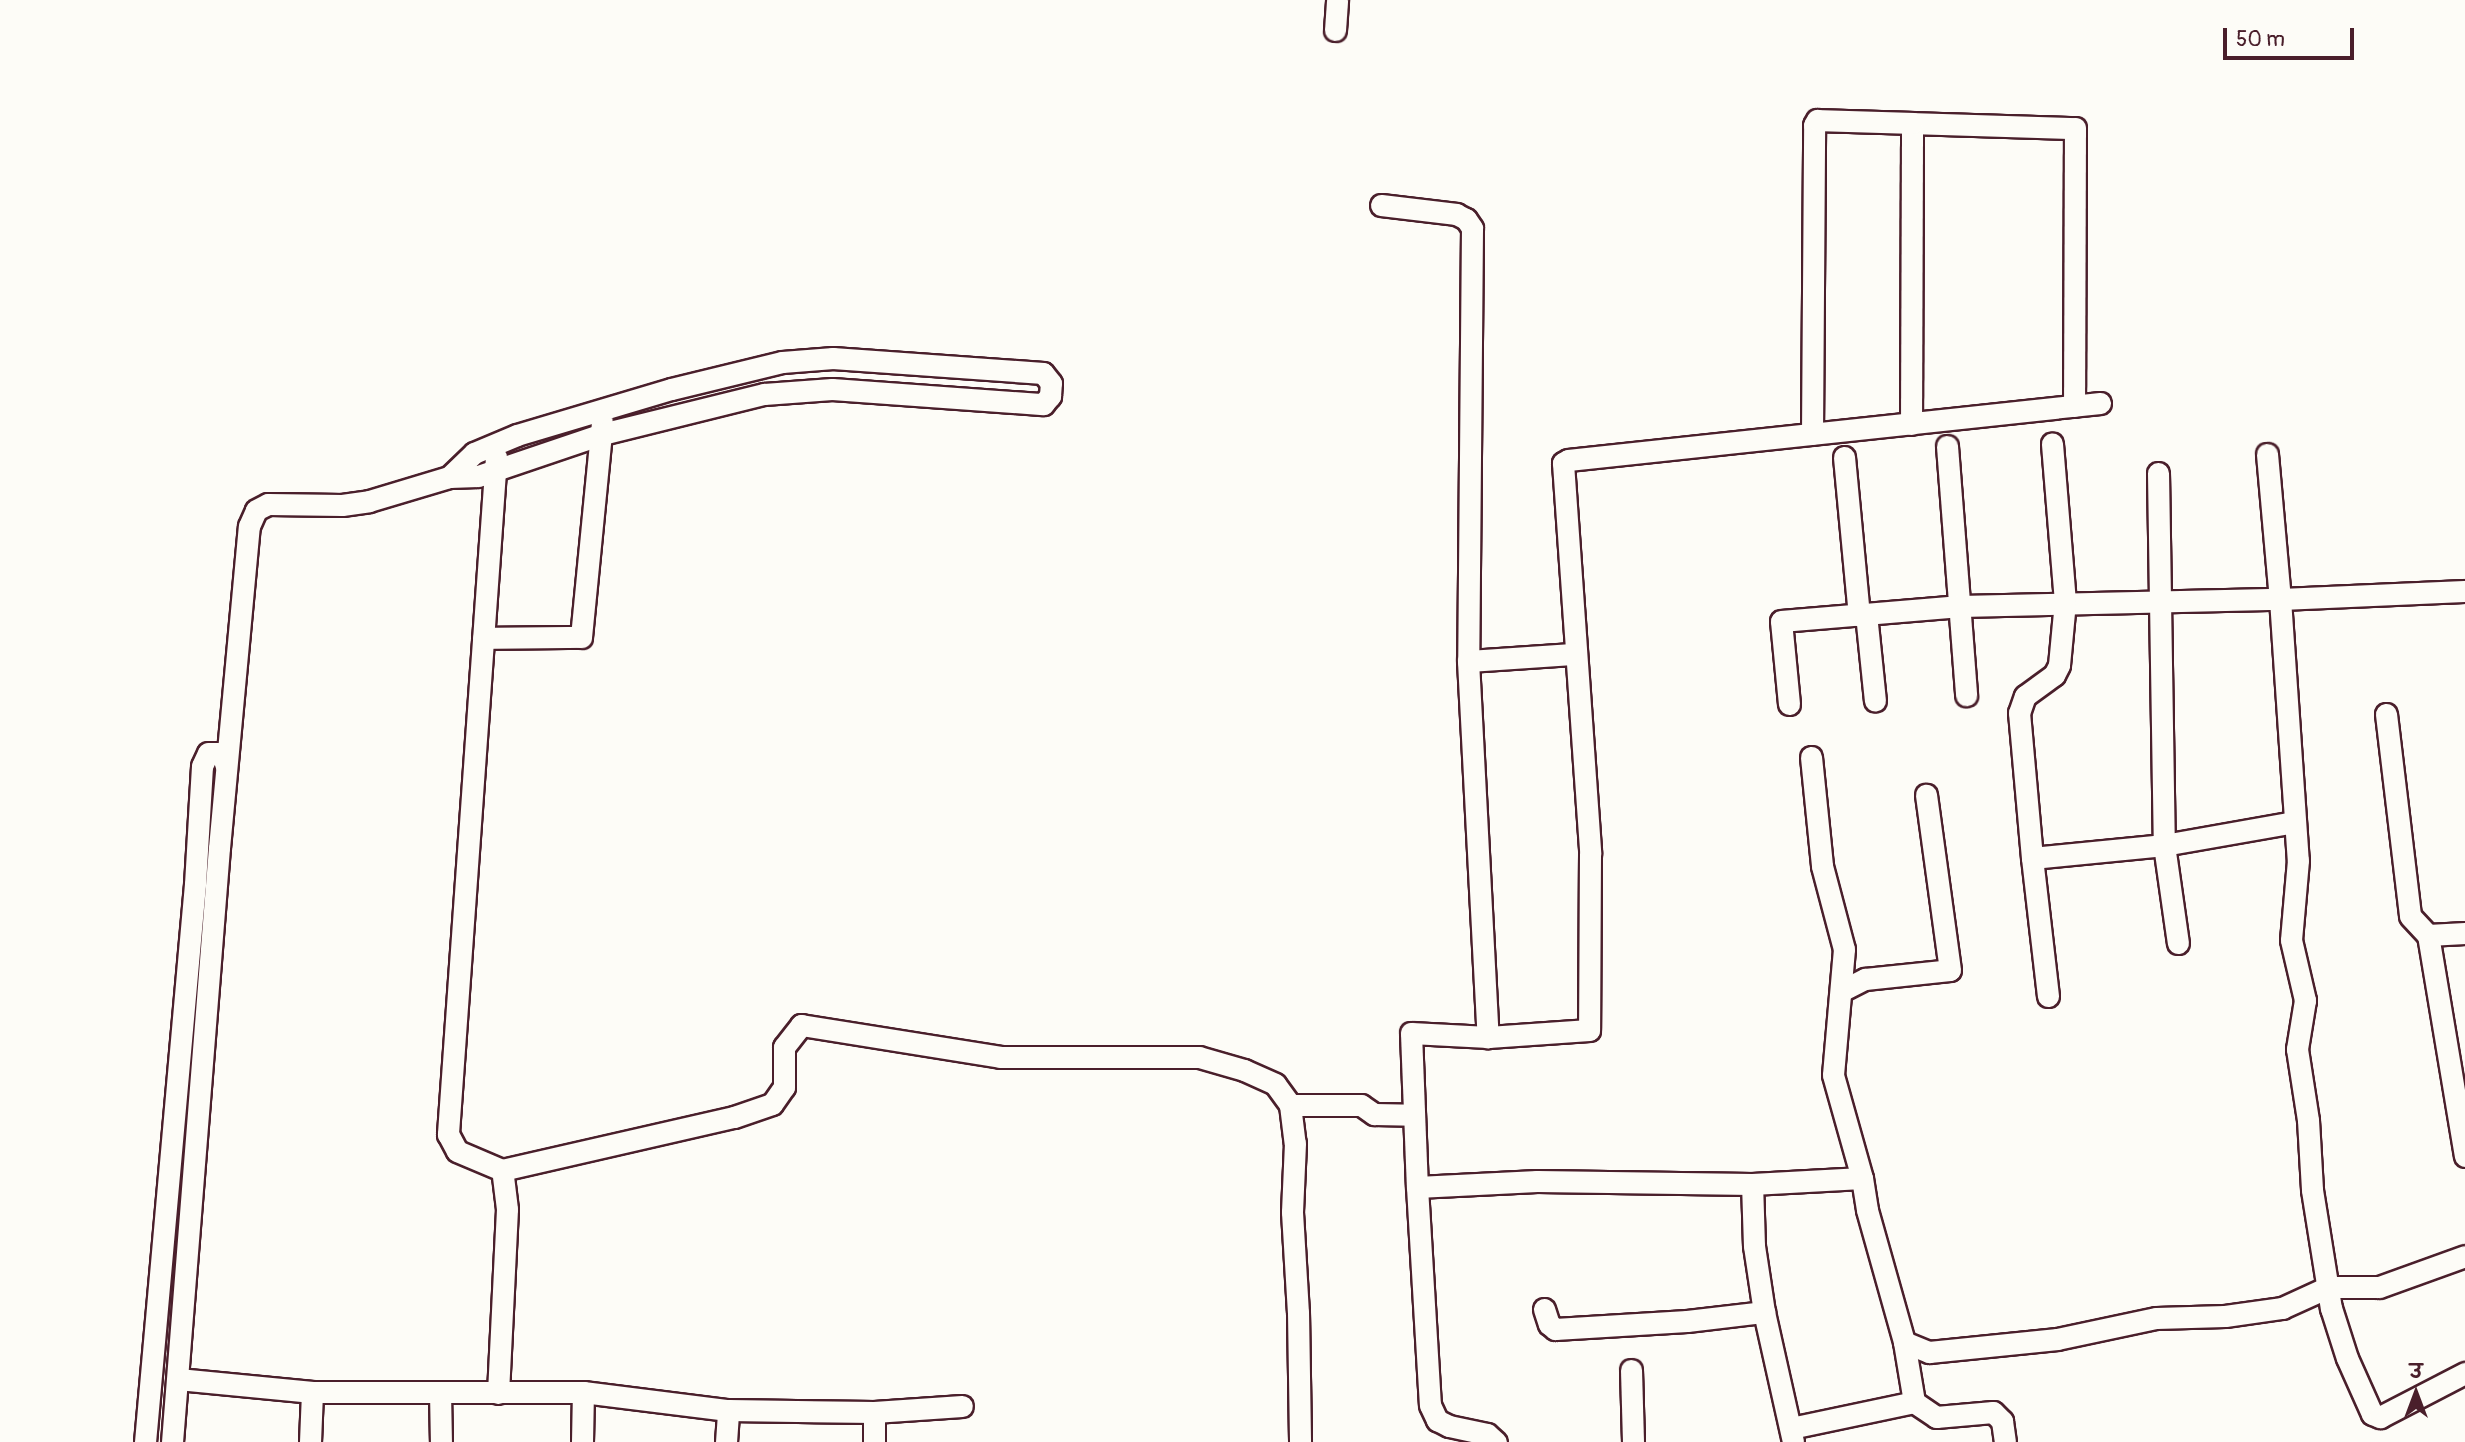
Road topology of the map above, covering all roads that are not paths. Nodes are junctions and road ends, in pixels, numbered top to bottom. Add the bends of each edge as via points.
1 (1337, 0) edge
2 (1335, 30) dead end
3 (1912, 123) junction
4 (1381, 205) dead end
5 (753, 368) junction
6 (671, 388) junction
7 (754, 396) junction
8 (2100, 404) dead end
9 (2074, 405) junction
10 (602, 410) junction
11 (680, 415) junction
12 (1911, 424) junction
13 (1812, 434) junction
14 (602, 435) junction
15 (496, 444) junction
16 (2052, 444) dead end
17 (1947, 446) dead end
18 (2267, 454) dead end
19 (1844, 457) dead end
20 (496, 470) junction
21 (2158, 473) dead end
22 (449, 477) junction
23 (2465, 591) edge
24 (2280, 599) junction
25 (2160, 600) junction
26 (2064, 602) junction
27 (1960, 606) junction
28 (1863, 614) junction
29 (483, 638) junction
30 (1573, 654) junction
31 (1468, 661) junction
32 (1966, 695) dead end
33 (1875, 701) dead end
34 (1790, 704) dead end
35 (2386, 714) dead end
36 (1811, 757) dead end
37 (1926, 796) dead end
38 (2295, 822) junction
39 (2164, 845) junction
40 (2032, 858) junction
41 (206, 878) junction
42 (2465, 933) edge
43 (2428, 935) junction
44 (2178, 943) dead end
45 (1842, 991) junction
46 (2048, 996) dead end
47 (1488, 1037) junction
48 (1290, 1105) junction
49 (1413, 1115) junction
50 (2465, 1156) edge
51 (170, 1157) junction
52 (193, 1159) junction
53 (502, 1170) junction
54 (1863, 1178) junction
55 (1752, 1184) junction
56 (1416, 1187) junction
57 (164, 1227) junction
58 (188, 1230) junction
59 (2465, 1256) edge
60 (2328, 1287) junction
61 (1544, 1309) dead end
62 (1764, 1312) junction
63 (1904, 1342) junction
64 (153, 1361) junction
65 (1631, 1370) dead end
66 (2465, 1373) edge
67 (178, 1381) junction
68 (312, 1392) junction
69 (440, 1392) junction
70 (583, 1392) junction
71 (498, 1393) junction
72 (149, 1396) junction
73 (1914, 1402) junction
74 (962, 1406) dead end
75 (728, 1410) junction
76 (874, 1412) junction
77 (1792, 1435) edge
78 (1491, 1438) edge
79 (145, 1442) edge
80 (172, 1442) edge
81 (310, 1442) edge
82 (441, 1442) edge
83 (582, 1442) edge
84 (726, 1442) edge
85 (874, 1442) edge
86 (1300, 1442) edge
87 (1447, 1442) edge
88 (1633, 1442) edge
89 (2005, 1442) edge

1 - 2 street
3 - 9 street via 2074,128
3 - 12 street
3 - 13 street via 1817,120 1814,125
4 - 31 street via 1456,214 1472,228
5 - 6 street
5 - 7 street
5 - 7 street via 833,358 1043,373 1051,383 1050,396 1042,404 832,388
6 - 10 street
6 - 11 street
7 - 11 street
8 - 9 street
9 - 12 street
10 - 14 street
10 - 15 street
11 - 14 street
12 - 13 street
13 - 30 street via 1563,463
14 - 20 street
14 - 29 street via 581,637
15 - 20 street
15 - 22 street via 474,453
16 - 26 street
17 - 27 street
18 - 24 street
19 - 28 street
20 - 22 street
20 - 29 street
21 - 25 street
22 - 41 street via 369,501 268,505 256,510 248,526 226,766 216,753 208,753 204,759
23 - 24 street
24 - 25 street
24 - 38 street
25 - 26 street
25 - 39 street
26 - 27 street
26 - 40 street via 2059,665 2054,675 2025,696 2019,713
27 - 28 street
27 - 32 street
28 - 33 street
28 - 34 street via 1781,621
29 - 53 street via 448,1135 457,1152
30 - 31 street
30 - 47 street via 1590,854 1589,1030
31 - 47 street
35 - 43 street via 2410,916
36 - 45 street via 1822,866 1844,948
37 - 45 street via 1950,970 1865,979
38 - 39 street
38 - 60 street via 2298,860 2291,940 2305,1000 2297,1049
39 - 40 street
39 - 44 street
40 - 46 street
41 - 51 street
41 - 52 street
42 - 43 street
43 - 50 street
45 - 54 street via 1833,1075
47 - 49 street via 1411,1033
48 - 49 street via 1361,1105 1374,1114
48 - 53 street via 1275,1084 1199,1057 1000,1057 801,1025 784,1047 784,1087 772,1104 734,1118
48 - 86 street via 1295,1143 1292,1212
49 - 56 street
51 - 52 street
51 - 57 street
52 - 58 street
53 - 71 street via 507,1209
54 - 55 street
54 - 63 street via 1867,1210
55 - 56 street via 1537,1181
55 - 62 street via 1754,1246
56 - 78 street via 1430,1405 1437,1420
57 - 58 street
57 - 64 street
58 - 67 street
59 - 60 street via 2379,1287
60 - 63 street via 2282,1308 2156,1318 2057,1339 1929,1352
60 - 66 street via 2347,1358 2372,1414 2379,1417
61 - 62 street via 1555,1329
62 - 77 street
63 - 73 street
64 - 67 street
64 - 72 street
65 - 88 street
67 - 68 street
67 - 72 street
67 - 80 street
68 - 69 street
68 - 81 street
69 - 71 street
69 - 82 street
70 - 71 street
70 - 75 street
70 - 83 street
72 - 79 street
73 - 77 street
73 - 89 street via 1936,1417 1993,1412 2002,1421
74 - 76 street
75 - 76 street
75 - 84 street
76 - 85 street
78 - 87 street

